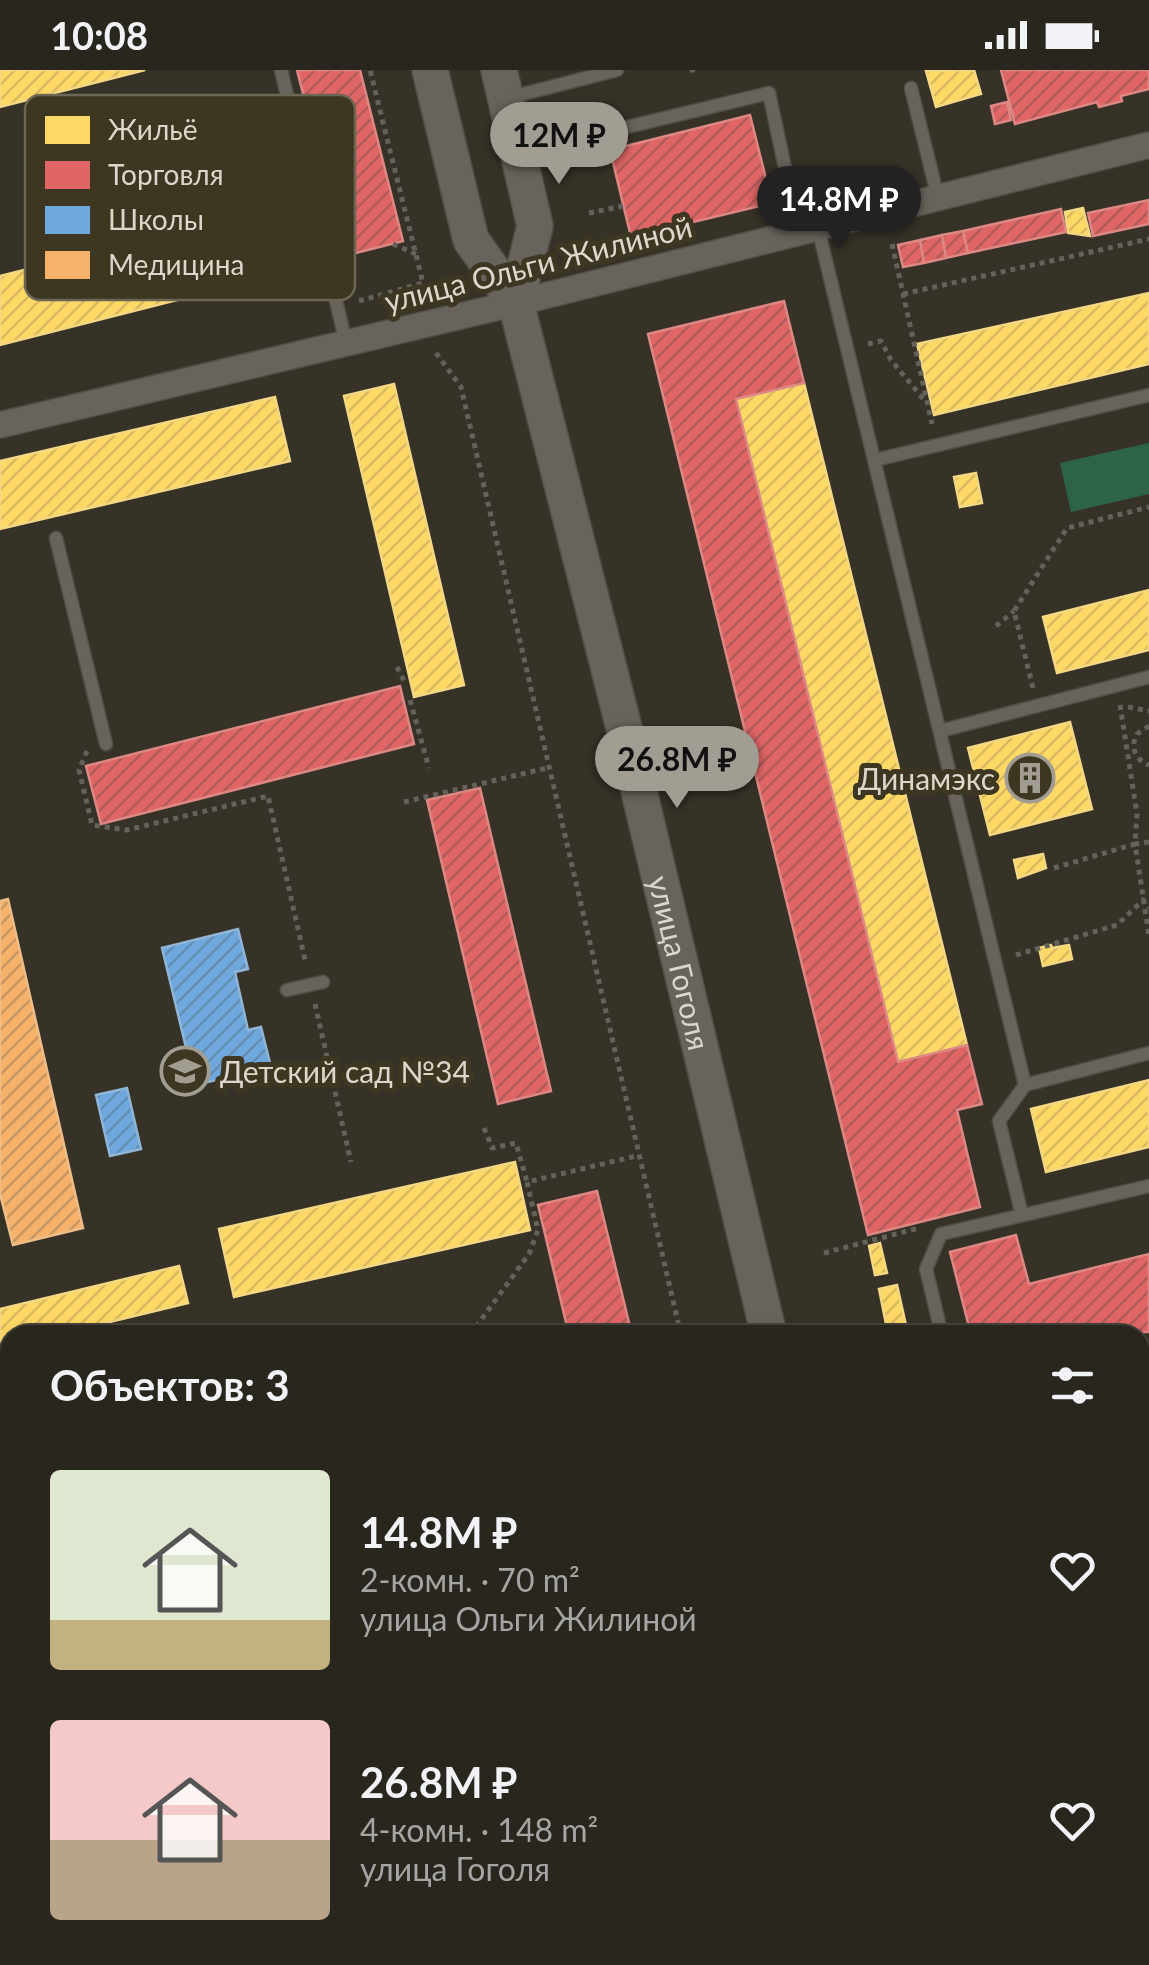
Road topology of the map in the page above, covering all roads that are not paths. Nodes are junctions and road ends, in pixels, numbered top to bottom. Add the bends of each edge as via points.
1 (281, 70) edge
2 (430, 70) edge
3 (617, 70) edge
4 (503, 84) edge
5 (911, 88) dead end
6 (287, 95) edge
7 (627, 128) dead end
8 (1149, 145) edge
9 (938, 198) junction
10 (809, 230) junction
11 (335, 300) edge
12 (516, 303) junction
13 (346, 343) junction
14 (1149, 395) edge
15 (0, 425) edge
16 (875, 460) junction
17 (56, 538) dead end
18 (1149, 677) edge
19 (940, 730) junction
20 (106, 744) dead end
21 (324, 982) dead end
22 (286, 990) dead end
23 (1149, 1053) edge
24 (1025, 1084) junction
25 (1149, 1186) edge
26 (1022, 1215) junction
27 (767, 1325) edge
28 (940, 1325) edge

1 - 6 lane
2 - 12 main road, улица Гоголя via 471,240
3 - 4 lane
4 - 12 main road, улица Гоголя via 535,226
5 - 9 lane
7 - 10 lane via 770,93
8 - 9 street, улица Ольги Жилиной
9 - 10 street, улица Ольги Жилиной
10 - 12 street, улица Ольги Жилиной
10 - 16 lane
11 - 13 lane
12 - 13 street, улица Ольги Жилиной
12 - 27 main road, улица Гоголя
13 - 15 street, улица Ольги Жилиной
14 - 16 lane
16 - 19 lane
17 - 20 lane
18 - 19 lane
19 - 24 lane
21 - 22 lane
23 - 24 lane
24 - 26 lane via 999,1122
25 - 26 lane
26 - 28 lane via 942,1234 926,1269

